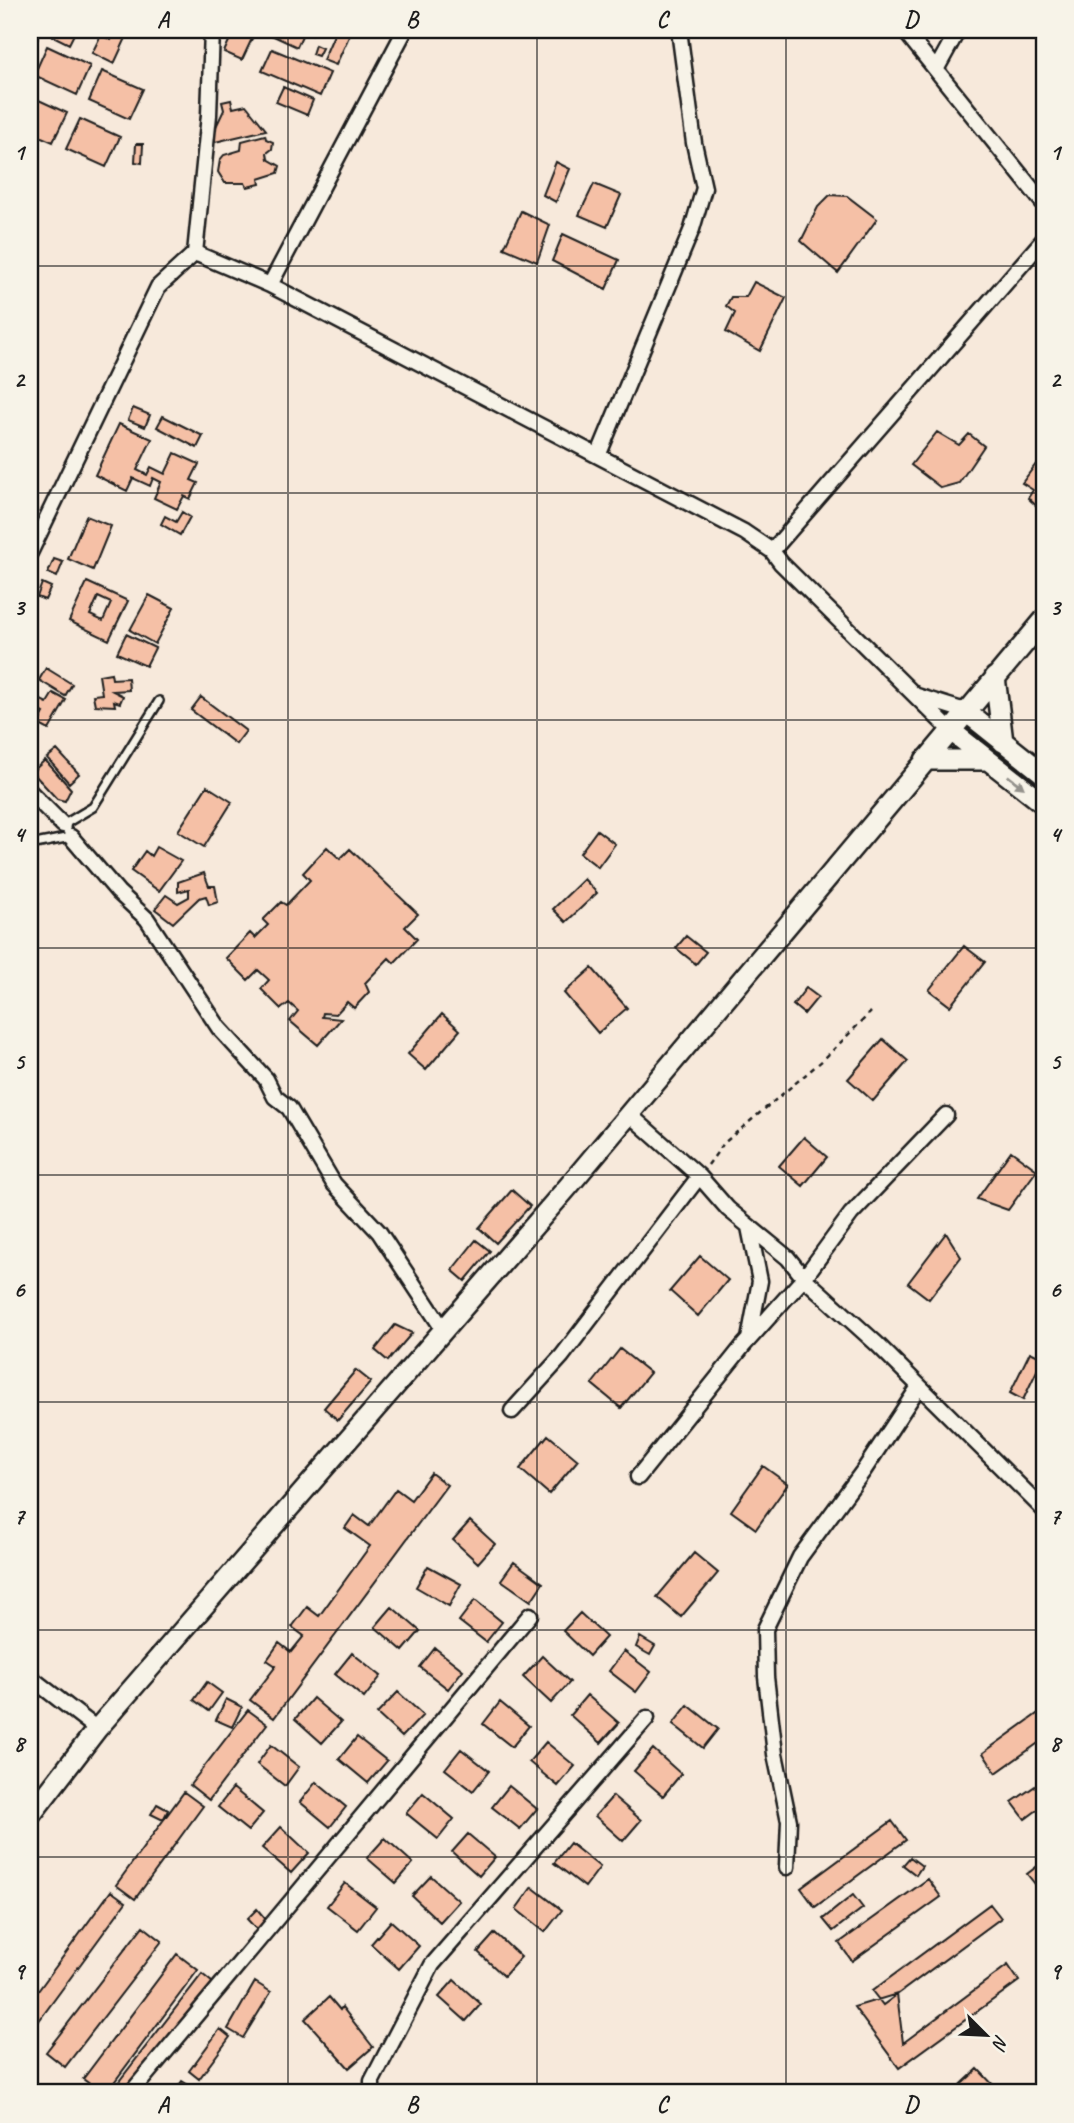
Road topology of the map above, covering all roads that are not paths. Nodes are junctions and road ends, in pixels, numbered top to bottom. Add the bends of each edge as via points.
1 (212, 30) edge
2 (405, 30) edge
3 (679, 30) edge
4 (904, 30) edge
5 (958, 30) edge
6 (937, 68) junction
7 (1044, 204) edge
8 (1044, 239) edge
9 (195, 253) junction
10 (270, 285) junction
11 (598, 456) junction
12 (772, 551) junction
13 (30, 553) edge
14 (1044, 620) edge
15 (996, 677) junction
16 (916, 696) junction
17 (159, 701) dead end
18 (965, 711) junction
19 (950, 730) junction
20 (1003, 742) junction
21 (925, 760) junction
22 (988, 760) junction
23 (1044, 774) edge
24 (30, 792) edge
25 (1044, 804) edge
26 (67, 831) junction
27 (30, 845) edge
28 (629, 1114) junction
29 (946, 1115) dead end
30 (699, 1177) junction
31 (749, 1227) junction
32 (804, 1278) junction
33 (443, 1329) junction
34 (749, 1339) junction
35 (918, 1388) junction
36 (512, 1411) dead end
37 (638, 1477) dead end
38 (1044, 1510) edge
39 (530, 1615) dead end
40 (30, 1677) edge
41 (647, 1718) dead end
42 (97, 1729) junction
43 (30, 1816) edge
44 (787, 1867) dead end
45 (131, 2093) edge
46 (372, 2093) edge

1 - 9 street
2 - 10 street
3 - 11 street via 704,188 692,229
4 - 6 street
5 - 6 street
6 - 7 street
8 - 12 street
9 - 10 street
9 - 13 street via 158,287
10 - 11 street
11 - 12 street
12 - 16 street
14 - 15 main road
15 - 18 main road
15 - 20 main road
16 - 18 street
16 - 19 street
17 - 26 lane via 93,807
18 - 19 main road
18 - 20 main road
19 - 21 main road
19 - 22 main road
20 - 23 main road
21 - 22 main road
21 - 28 main road
22 -> 25 main road
24 - 26 street
26 - 27 lane
26 - 33 street via 147,919 219,1028 289,1108 334,1184 379,1232
28 - 30 street
28 - 33 main road
29 - 32 street via 851,1214
30 - 31 street
30 - 36 street via 562,1356
31 - 32 street via 788,1258
31 - 34 street via 760,1281
32 - 34 street
32 - 35 street
33 - 42 main road
34 - 37 street
35 - 38 street
35 - 44 street via 800,1557 765,1629 775,1754 789,1821
39 - 45 street
40 - 42 street
41 - 46 street via 432,1965 372,2081
42 - 43 main road

